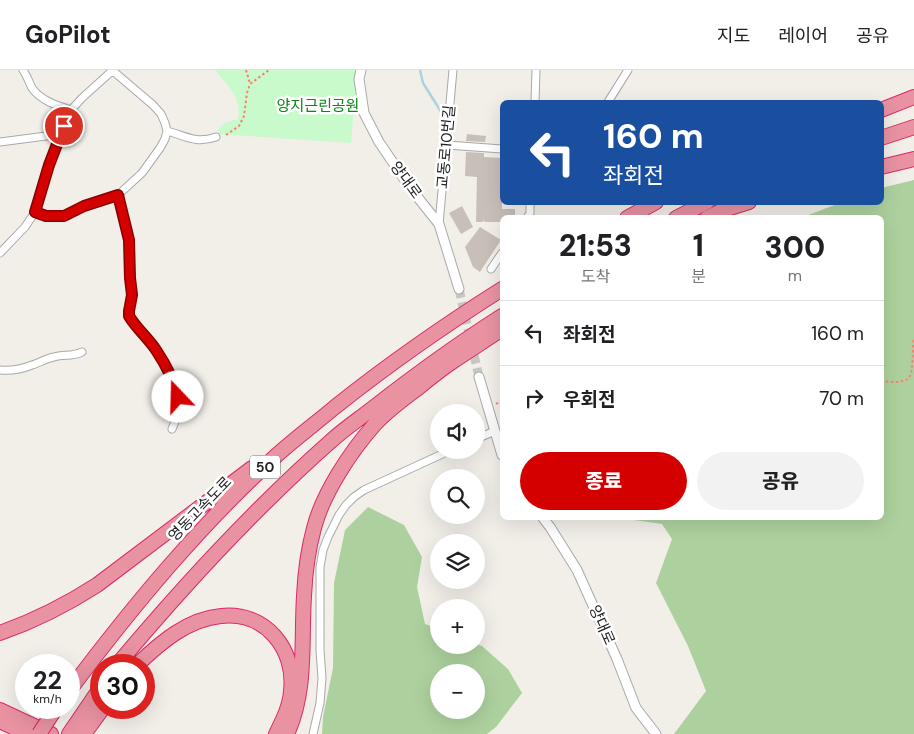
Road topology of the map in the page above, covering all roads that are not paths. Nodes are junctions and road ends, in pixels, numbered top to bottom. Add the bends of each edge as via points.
1 (23, 70) edge
2 (112, 70) edge
3 (360, 70) edge
4 (453, 70) edge
5 (536, 70) edge
6 (628, 70) edge
7 (914, 98) edge
8 (535, 100) edge
9 (609, 100) edge
10 (884, 109) edge
11 (71, 110) junction
12 (914, 127) edge
13 (167, 131) junction
14 (61, 134) junction
15 (216, 137) dead end
16 (884, 137) edge
17 (0, 142) edge
18 (446, 145) junction
19 (500, 149) edge
20 (914, 158) edge
21 (884, 165) edge
22 (118, 195) junction
23 (651, 205) edge
24 (701, 205) edge
25 (739, 205) edge
26 (35, 212) junction
27 (632, 215) edge
28 (682, 215) edge
29 (713, 215) edge
30 (439, 224) junction
31 (0, 252) edge
32 (500, 256) edge
33 (492, 269) dead end
34 (459, 289) tunnel mouth
35 (500, 290) edge
36 (500, 321) edge
37 (82, 352) dead end
38 (0, 370) edge
39 (479, 376) tunnel mouth
40 (355, 391) junction
41 (172, 429) dead end
42 (495, 431) junction
43 (485, 435) edge
44 (500, 448) edge
45 (431, 459) edge
46 (545, 520) edge
47 (0, 633) edge
48 (126, 654) edge
49 (149, 654) edge
50 (80, 677) edge
51 (0, 710) edge
52 (90, 712) edge
53 (49, 719) edge
54 (0, 721) edge
55 (84, 726) edge
56 (28, 734) edge
57 (39, 734) edge
58 (51, 734) edge
59 (68, 734) edge
60 (276, 734) edge
61 (287, 734) edge
62 (313, 734) edge
63 (656, 734) edge

1 - 11 street via 37,94
2 - 11 street
2 - 13 street via 153,105 161,114
3 - 30 street, 양대로 via 364,112 379,142
4 - 18 street, 교동로10번길
5 - 8 street
6 - 9 street
7 - 10 highway
11 - 14 street
12 - 16 highway
13 - 15 street via 199,140
13 - 22 street via 160,148 142,173
14 - 17 street
14 - 26 street
18 - 19 street
18 - 30 street, 교동로10번길
20 - 21 highway
22 - 26 street via 64,216
22 - 41 street via 129,240 132,295 129,316 156,350 176,389 179,406
23 - 27 highway
24 - 28 highway
25 - 29 highway
26 - 31 street
30 - 34 street, 양대로
32 - 33 street
35 - 40 highway, 영동고속도로 / 50
36 - 48 highway, 50 via 398,388 333,440 225,542
36 - 61 highway via 375,424 348,460 319,512 306,572 301,686
37 - 38 street
39 - 42 street
40 - 47 highway via 97,585 44,615
40 - 50 highway, 영동고속도로 / 50 via 278,455 215,516 154,584
42 - 43 street
42 - 44 street
45 - 62 street via 364,490 346,505 335,522 323,550 320,567 322,678
46 - 63 street, 양대로 via 577,570 636,708
49 - 60 highway via 184,628 210,618 222,615 256,620 274,636 289,663 291,691 288,708
51 - 58 highway
52 - 55 highway
53 - 57 highway, bridge
54 - 56 highway
55 - 59 highway

